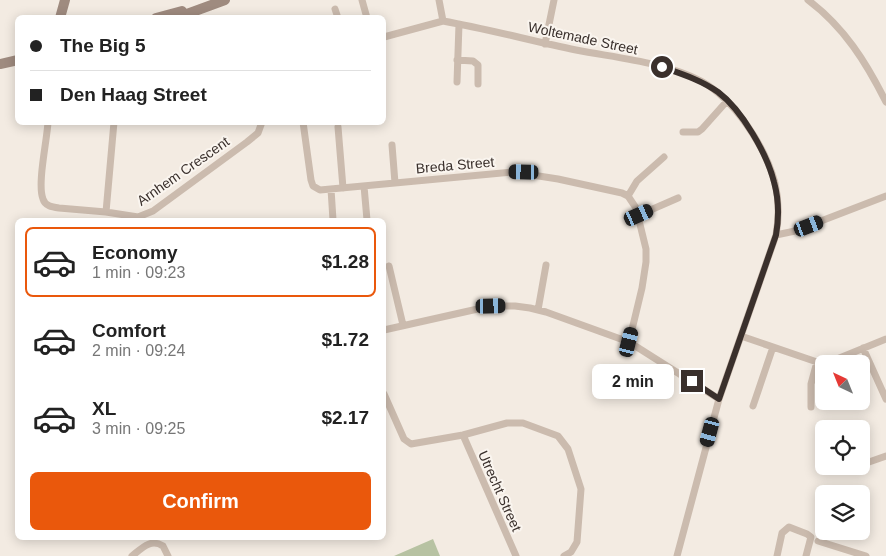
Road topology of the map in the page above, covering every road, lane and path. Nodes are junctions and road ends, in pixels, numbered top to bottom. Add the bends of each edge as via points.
1 (225, 0) edge
2 (362, 0) edge
3 (439, 0) edge
4 (554, 0) edge
5 (808, 0) edge
6 (65, 3) edge
7 (201, 8) junction
8 (335, 9) dead end
9 (60, 15) edge
10 (170, 15) edge
11 (184, 15) edge
12 (337, 15) edge
13 (366, 15) edge
14 (443, 21) junction
15 (459, 24) junction
16 (386, 36) edge
17 (545, 44) junction
18 (15, 60) edge
19 (457, 60) junction
20 (0, 64) edge
21 (457, 82) dead end
22 (478, 84) dead end
23 (727, 101) junction
24 (886, 102) edge
25 (48, 125) edge
26 (114, 125) edge
27 (262, 125) edge
28 (303, 125) edge
29 (338, 127) dead end
30 (683, 132) dead end
31 (392, 145) dead end
32 (664, 157) dead end
33 (395, 183) junction
34 (364, 186) junction
35 (343, 188) junction
36 (331, 189) junction
37 (628, 196) junction
38 (886, 196) edge
39 (678, 198) dead end
40 (106, 212) junction
41 (639, 215) junction
42 (333, 218) edge
43 (367, 218) edge
44 (776, 235) junction
45 (546, 265) dead end
46 (389, 266) dead end
47 (538, 310) junction
48 (403, 325) junction
49 (386, 329) edge
50 (741, 336) junction
51 (886, 339) edge
52 (629, 342) junction
53 (773, 347) junction
54 (864, 348) junction
55 (845, 355) edge
56 (815, 361) edge
57 (815, 369) edge
58 (386, 398) edge
59 (719, 399) junction
60 (886, 399) edge
61 (753, 406) dead end
62 (811, 407) dead end
63 (462, 435) junction
64 (886, 456) edge
65 (870, 462) edge
66 (818, 541) dead end
67 (848, 553) edge
68 (132, 556) edge
69 (168, 556) edge
70 (516, 556) edge
71 (564, 556) edge
72 (677, 556) edge
73 (777, 556) edge
74 (806, 556) edge
75 (866, 556) edge

1 - 7 main road
2 - 13 street
3 - 14 street
4 - 17 street
5 - 24 street via 830,18 853,44
6 - 9 main road
7 - 10 main road
7 - 11 main road
8 - 12 street
14 - 15 street, Woltemade Street
14 - 16 street
15 - 17 street, Woltemade Street
15 - 19 street
17 - 23 street, Woltemade Street via 678,72 702,82
18 - 20 main road
19 - 21 street
19 - 22 street via 478,65
23 - 30 street via 698,132
23 - 44 street, Woltemade Street via 746,124 769,166 778,206
25 - 40 street, Arnhem Crescent via 40,182 46,204
26 - 40 street
27 - 40 street, Arnhem Crescent via 253,137 153,211 138,217
28 - 36 street, Breda Street via 312,183 317,189
29 - 35 street
31 - 33 street
32 - 37 street via 637,181
33 - 34 street, Breda Street
33 - 37 street, Breda Street via 524,172 614,190
34 - 35 street, Breda Street
34 - 43 street
35 - 36 street, Breda Street
36 - 42 street
37 - 41 street
38 - 44 street via 795,231
39 - 41 street
41 - 52 street via 646,262
44 - 50 street, Woltemade Street
45 - 47 street
46 - 48 street
47 - 48 street via 491,306
47 - 52 street
48 - 49 street
50 - 53 street
50 - 59 street, Woltemade Street
51 - 54 street
52 - 59 street
53 - 56 street
53 - 61 street
54 - 55 street
54 - 60 street
57 - 62 street
58 - 63 street via 407,443 414,445
59 - 72 street, Woltemade Street
63 - 70 street, Utrecht Street
63 - 71 street via 507,423 548,432 562,440 579,480 581,499 578,542
64 - 65 street
66 - 67 street
67 - 75 street
68 - 69 street via 153,542 163,546
73 - 74 street via 782,533 788,527 811,537

